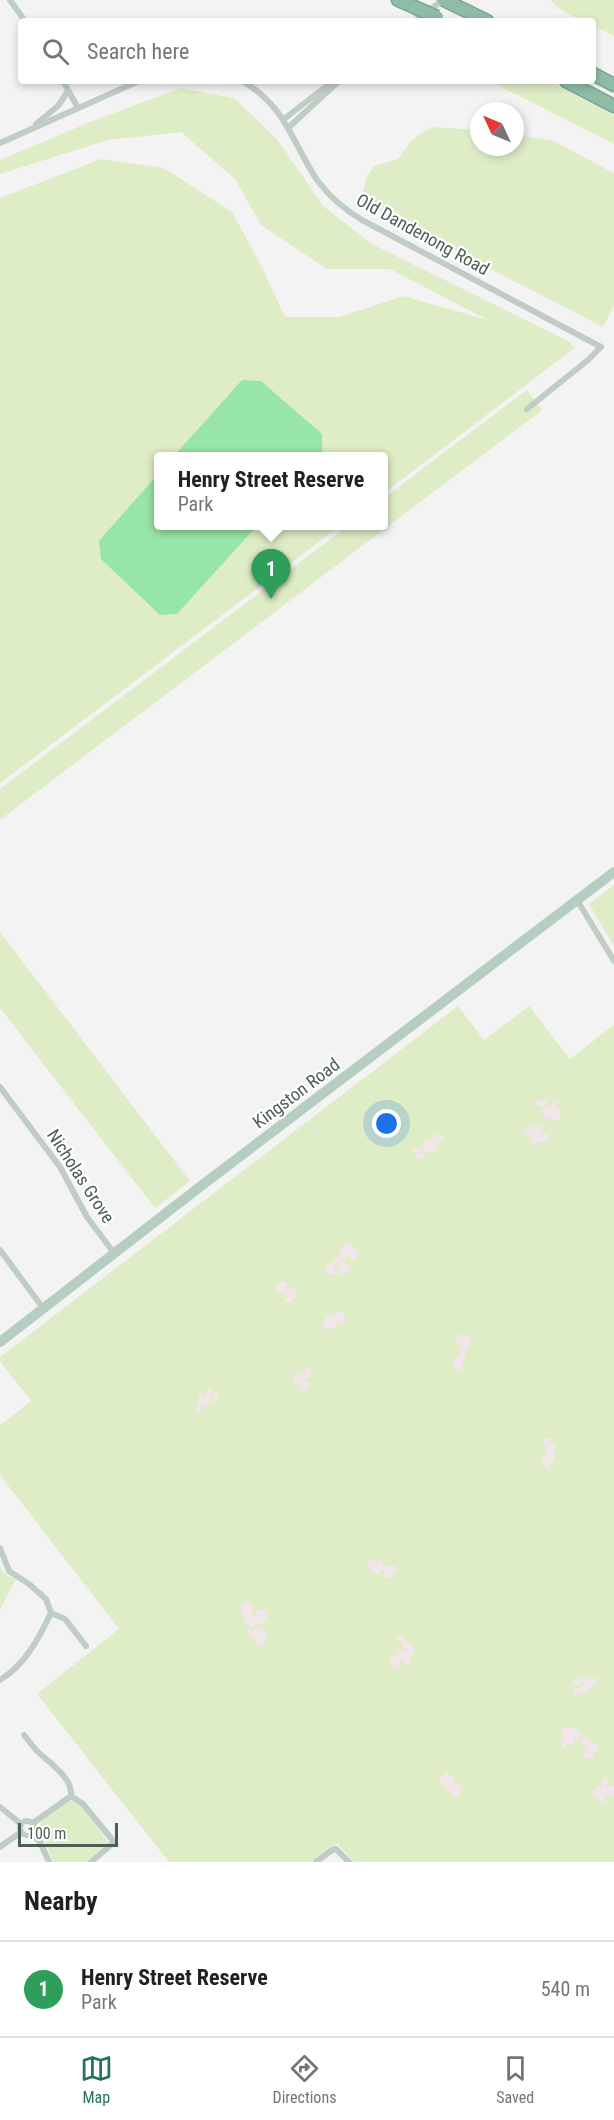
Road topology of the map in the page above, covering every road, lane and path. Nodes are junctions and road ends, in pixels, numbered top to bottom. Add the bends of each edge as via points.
1 (10, 0) edge
2 (398, 0) edge
3 (447, 2) edge
4 (23, 18) edge
5 (420, 18) edge
6 (439, 18) edge
7 (481, 18) edge
8 (596, 76) edge
9 (64, 84) edge
10 (132, 84) edge
11 (246, 84) edge
12 (329, 84) edge
13 (336, 84) edge
14 (572, 84) edge
15 (614, 85) edge
16 (68, 91) junction
17 (614, 106) edge
18 (78, 108) junction
19 (284, 119) junction
20 (290, 127) junction
21 (24, 132) junction
22 (0, 142) edge
23 (527, 409) dead end
24 (614, 872) edge
25 (577, 900) junction
26 (614, 961) edge
27 (0, 1087) edge
28 (0, 1250) edge
29 (114, 1253) junction
30 (44, 1308) junction
31 (0, 1342) edge
32 (0, 1548) edge
33 (51, 1613) junction
34 (86, 1646) dead end
35 (0, 1680) edge
36 (24, 1735) dead end
37 (71, 1796) junction
38 (0, 1807) edge
39 (33, 1823) junction
40 (21, 1824) junction
41 (21, 1832) junction
42 (32, 1833) junction
43 (0, 1847) edge
44 (49, 1862) edge
45 (91, 1862) edge
46 (316, 1862) edge
47 (349, 1862) edge

1 - 4 street
2 - 6 highway, bridge
3 - 5 street
3 - 7 highway
8 - 15 highway
9 - 16 street
10 - 18 street
11 - 19 street, Old Dandenong Road via 265,97
12 - 19 street
13 - 20 street
14 - 17 highway
16 - 18 street
16 - 21 street via 55,110
18 - 21 street
19 - 20 street, Old Dandenong Road
20 - 23 street, Old Dandenong Road via 318,181 353,215 601,347
21 - 22 street
24 - 25 main road, Kingston Road
25 - 26 street
25 - 29 main road, Kingston Road
27 - 29 street, Nicholas Grove via 60,1167 87,1217
28 - 30 street
29 - 30 main road, Kingston Road
30 - 31 main road, Kingston Road
32 - 33 street via 9,1571 46,1599
33 - 34 street via 65,1619
33 - 35 street via 26,1657
36 - 37 street via 69,1783
37 - 39 street
37 - 45 street via 83,1804 114,1842
38 - 40 street
39 - 40 street via 27,1820
39 - 42 street
40 - 41 street
41 - 42 street
41 - 43 street
42 - 44 street
46 - 47 street via 336,1849

